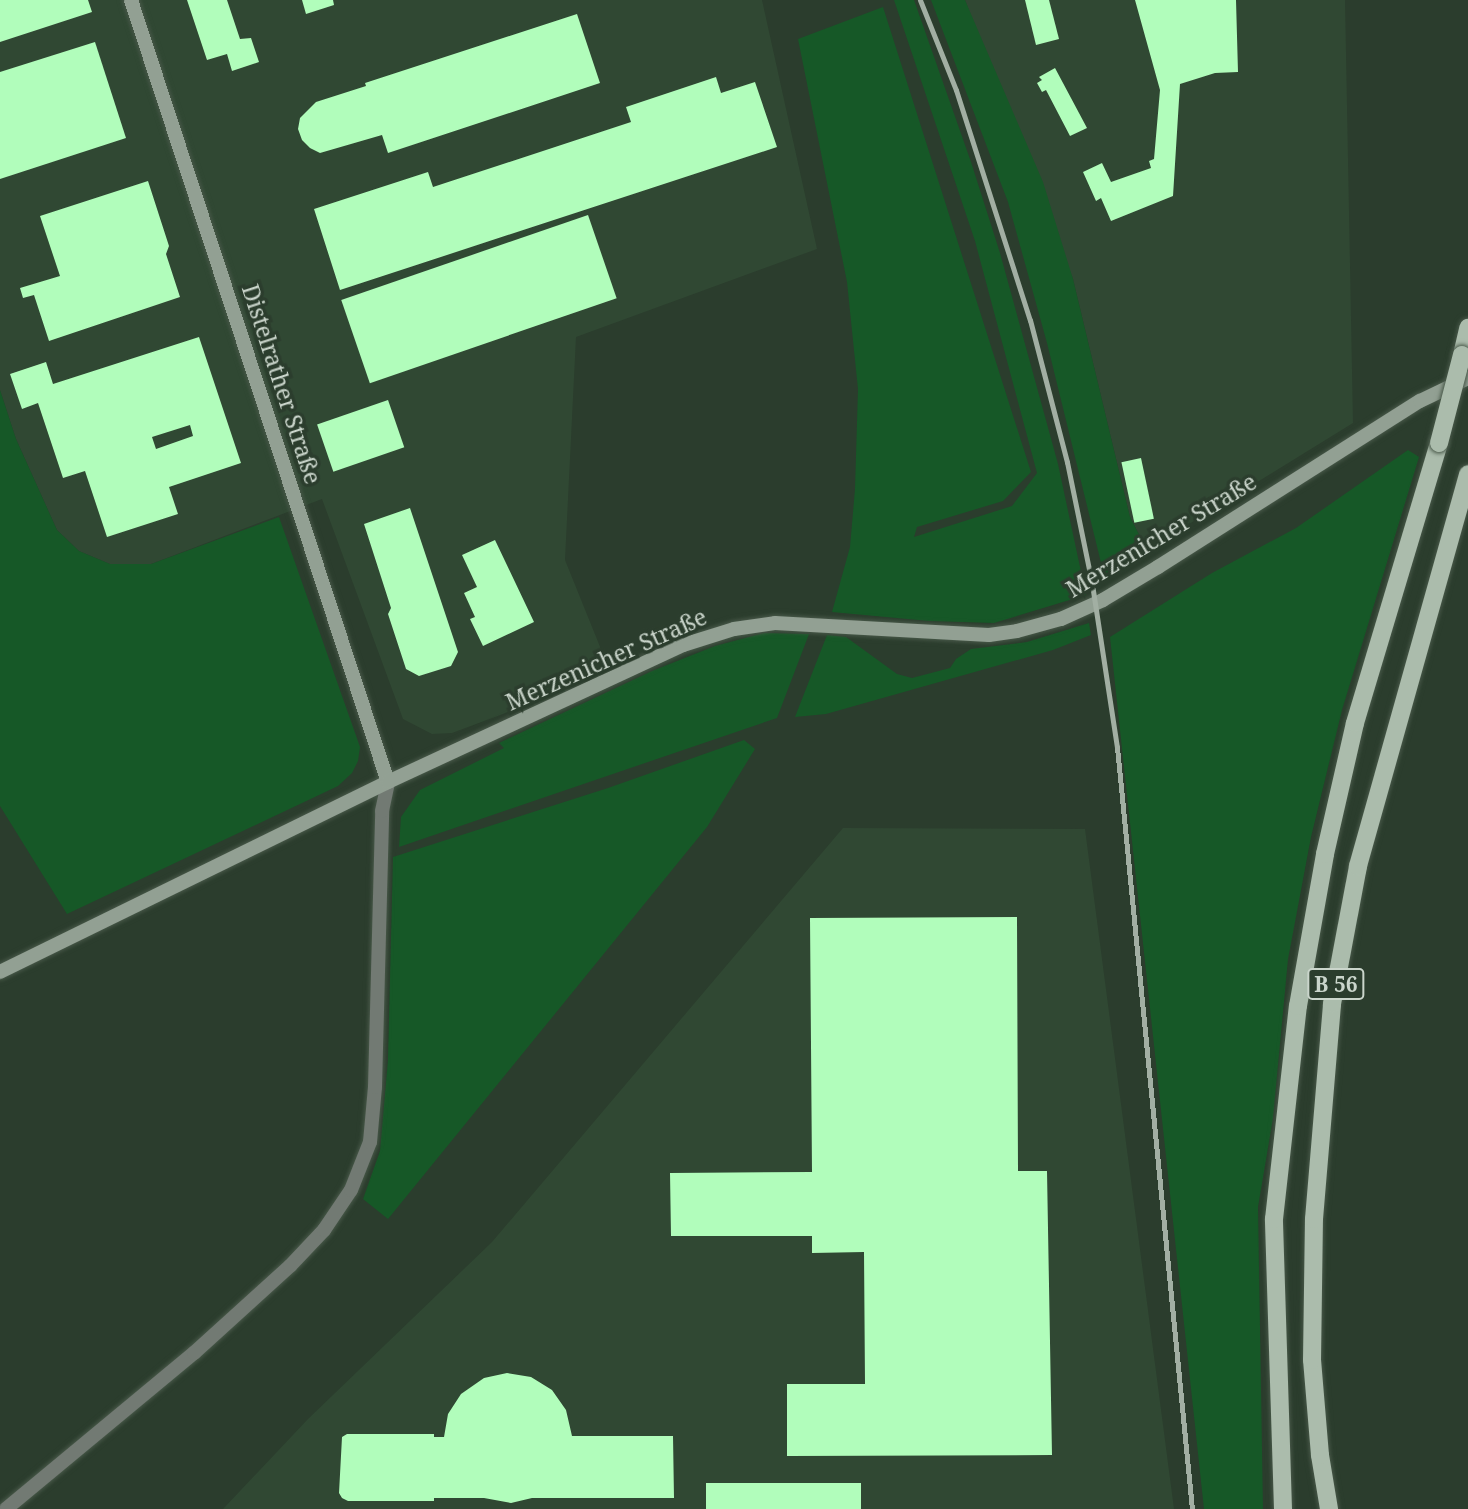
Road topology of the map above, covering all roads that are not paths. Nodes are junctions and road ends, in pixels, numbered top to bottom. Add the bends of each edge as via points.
1 (131, 0) edge
2 (1468, 328) edge
3 (1468, 378) edge
4 (1468, 474) edge
5 (388, 782) junction
6 (0, 972) edge
7 (6, 1509) edge
8 (1283, 1509) edge
9 (1329, 1509) edge

1 - 5 street, Distelrather Straße
2 - 8 main road, B 56, bridge via 1439,443 1355,723 1325,854 1298,1006 1274,1219
3 - 5 street, Merzenicher Straße via 1420,401 1103,600 1061,619 989,635 775,623 734,629 683,645
4 - 9 main road, B 56 via 1358,866 1332,1004 1314,1219 1312,1360
5 - 6 street, Merzenicher Straße
5 - 7 street via 382,811 372,1128 351,1190 324,1230 290,1266 194,1353

